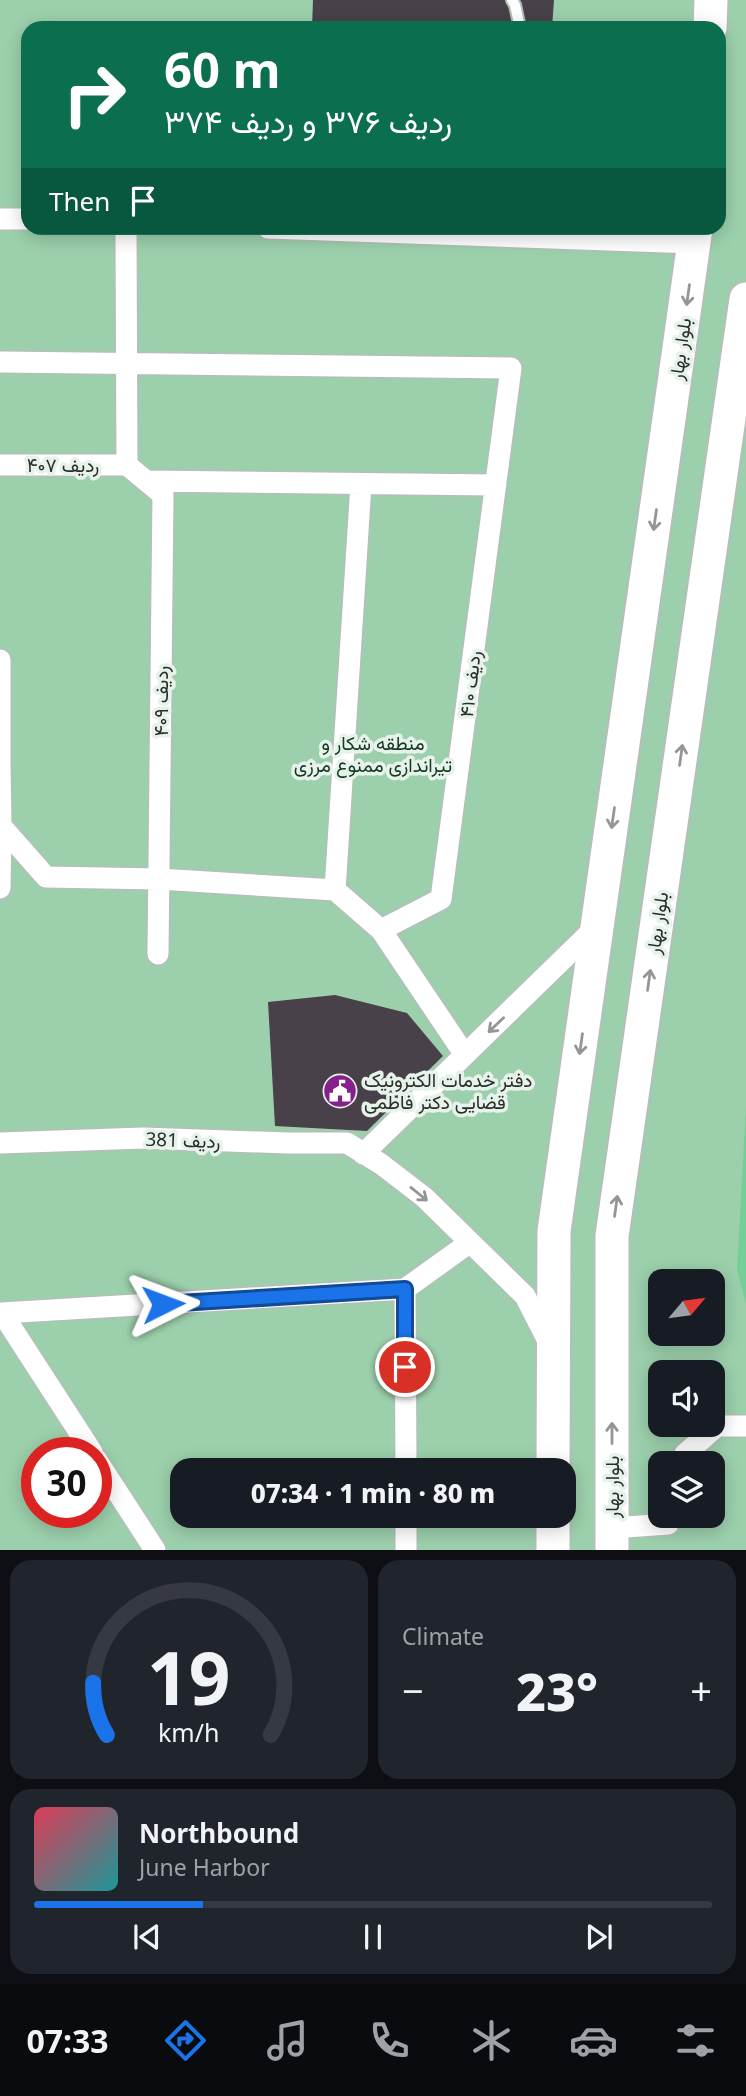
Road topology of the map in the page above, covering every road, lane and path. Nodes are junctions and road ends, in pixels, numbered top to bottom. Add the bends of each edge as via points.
1 (512, 0) edge
2 (711, 0) edge
3 (518, 21) edge
4 (710, 21) edge
5 (0, 219) edge
6 (21, 219) edge
7 (126, 235) edge
8 (696, 235) edge
9 (746, 299) edge
10 (0, 362) edge
11 (127, 364) junction
12 (0, 465) edge
13 (127, 465) junction
14 (146, 481) junction
15 (361, 484) junction
16 (496, 485) junction
17 (0, 660) edge
18 (0, 764) edge
19 (1, 826) edge
20 (159, 879) junction
21 (0, 888) edge
22 (335, 890) junction
23 (597, 926) junction
24 (381, 930) junction
25 (158, 954) dead end
26 (465, 1055) junction
27 (0, 1143) edge
28 (363, 1154) junction
29 (469, 1242) junction
30 (405, 1289) junction
31 (554, 1351) junction
32 (746, 1426) edge
33 (82, 1437) edge
34 (688, 1451) edge
35 (406, 1458) edge
36 (553, 1458) edge
37 (112, 1484) edge
38 (406, 1528) edge
39 (553, 1528) edge
40 (653, 1528) edge
41 (612, 1539) edge
42 (155, 1550) edge
43 (406, 1550) edge
44 (553, 1550) edge

1 - 3 lane
2 - 4 main road
5 - 6 street
7 - 11 street
8 -> 23 main road, بلوار بهار
41 -> 9 main road, بلوار بهار via 612,1236
10 - 11 street
11 - 13 street
11 - 16 street via 511,368
12 - 13 street, ردیف ۴۰۷
13 - 14 street, ردیف ۴۰۹
14 - 15 street
14 - 20 street, ردیف ۴۰۹ via 163,495
15 - 16 street
15 - 22 street
16 - 24 street, ردیف ۴۱۰ via 441,900
17 - 18 street
18 - 19 street
19 - 20 street via 46,877
19 - 21 street
20 - 22 street
20 - 25 street, ردیف ۴۰۹
22 - 24 street
23 -> 26 street
23 -> 31 main road, بلوار بهار via 554,1231
24 - 26 street
26 - 28 street
27 - 28 street, ردیف 381 via 143,1138 347,1143
28 -> 29 street, ردیف 381 via 424,1197
29 - 30 street
29 - 31 street, ردیف 381 via 525,1296
30 - 33 street via 2,1313
30 - 35 street
31 - 36 main road, بلوار بهار
32 - 34 street via 716,1426
37 - 42 street
38 - 43 street
39 - 44 main road
40 - 41 street

